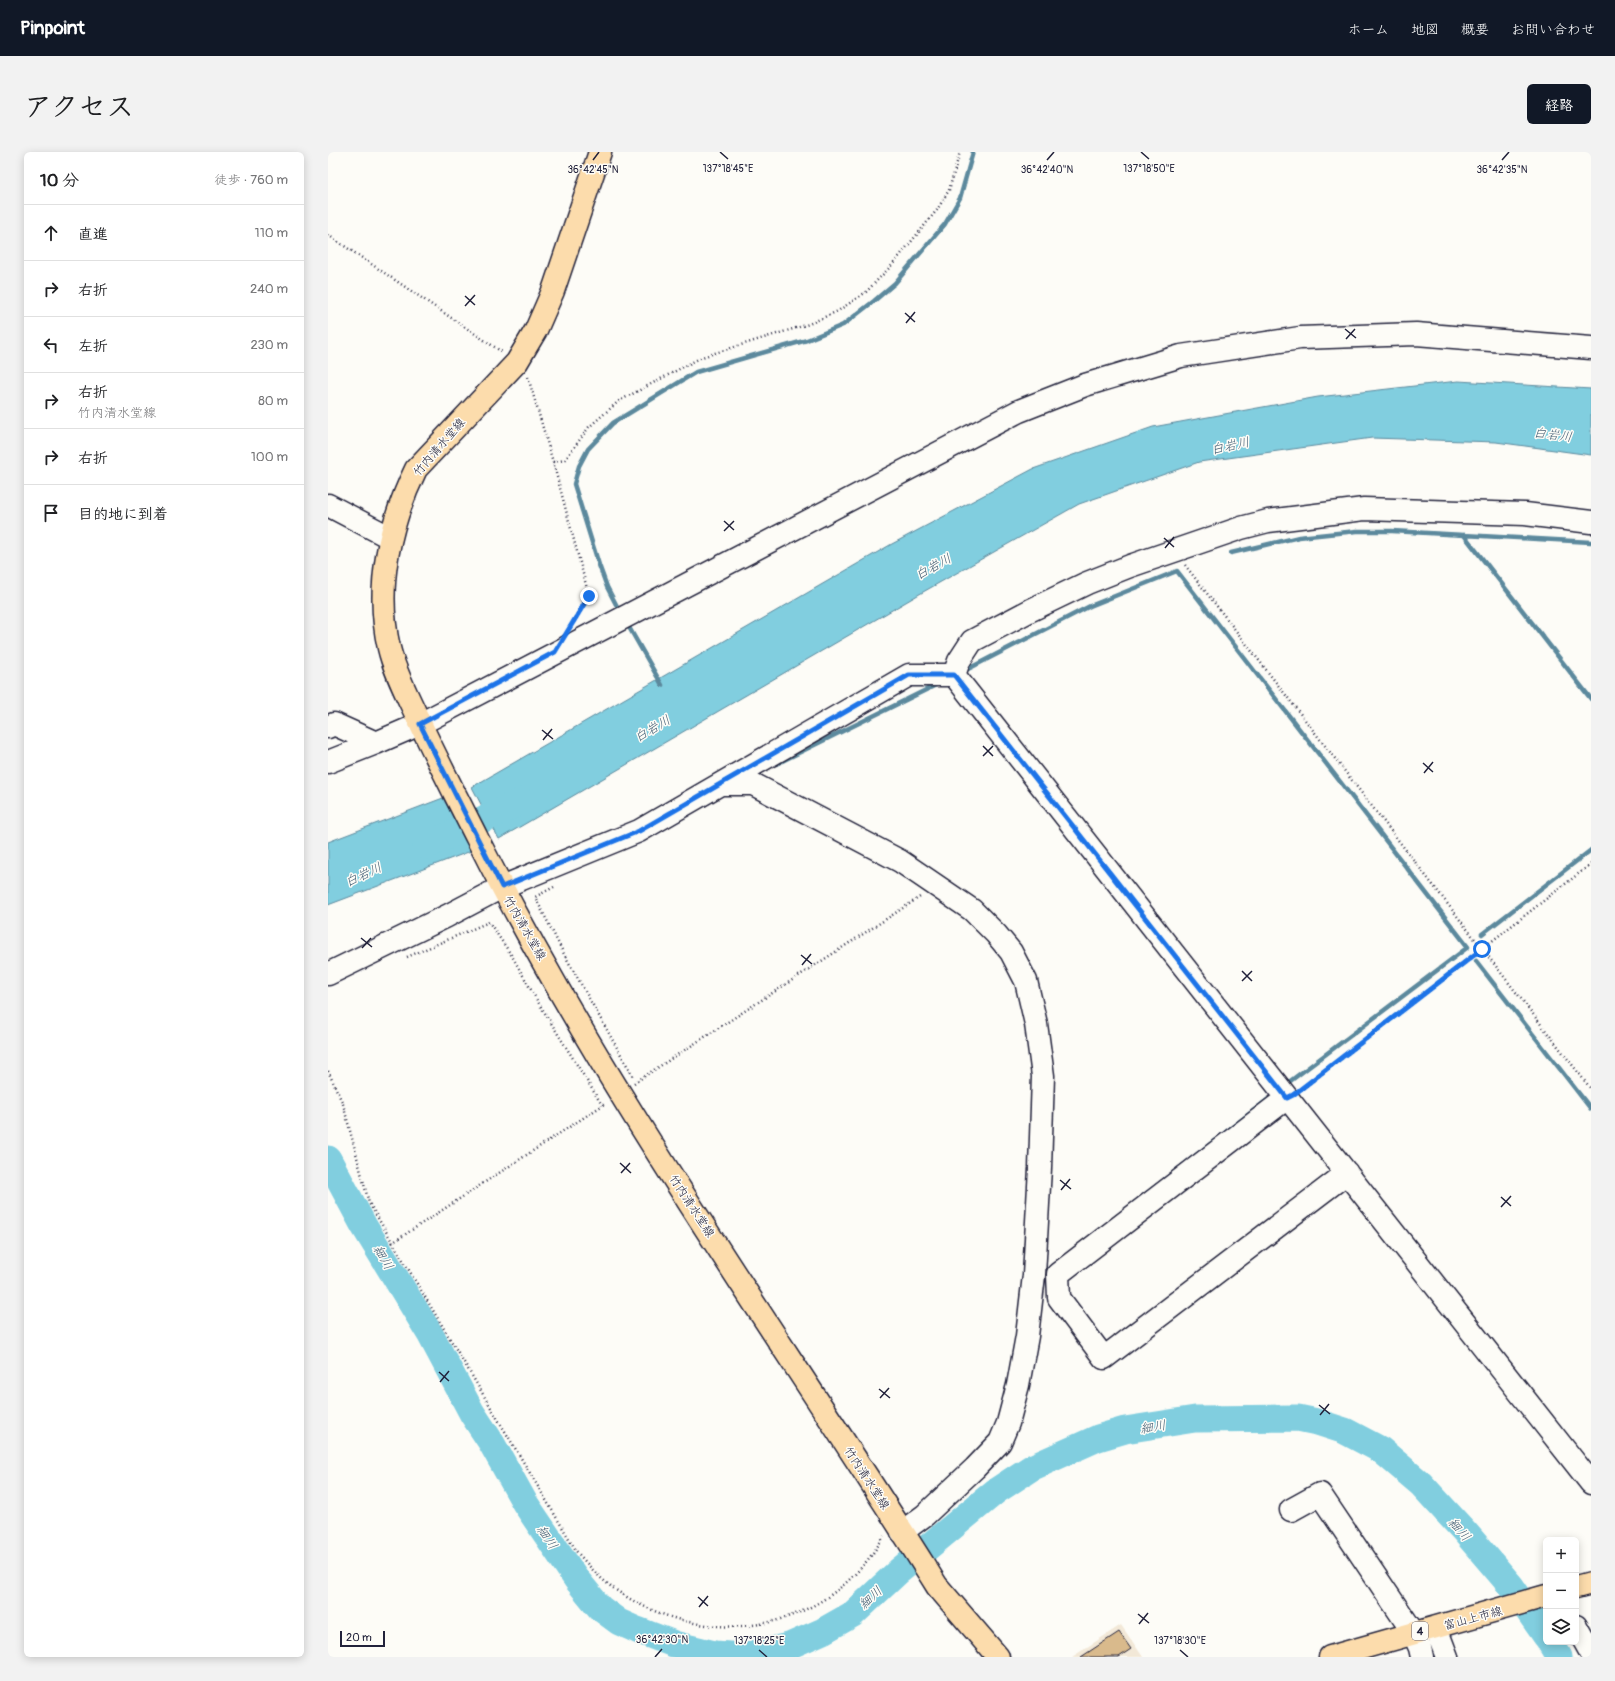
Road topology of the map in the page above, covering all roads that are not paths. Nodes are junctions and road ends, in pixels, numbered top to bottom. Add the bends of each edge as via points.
1 (600, 152) edge
2 (1591, 348) edge
3 (328, 505) edge
4 (1591, 522) edge
5 (389, 537) junction
6 (954, 675) junction
7 (420, 724) junction
8 (328, 727) edge
9 (376, 743) junction
10 (328, 762) edge
11 (721, 784) junction
12 (502, 887) junction
13 (328, 974) edge
14 (1287, 1098) junction
15 (1347, 1173) junction
16 (1591, 1483) edge
17 (1291, 1510) dead end
18 (898, 1528) junction
19 (1591, 1583) edge
20 (1579, 1586) edge
21 (1543, 1597) edge
22 (1436, 1628) junction
23 (1579, 1631) edge
24 (1413, 1632) junction
25 (1591, 1653) edge
26 (998, 1657) edge
27 (1330, 1657) edge
28 (1422, 1657) edge
29 (1447, 1657) edge

1 - 5 main road, 竹内清水堂線 via 553,291 536,330 517,362 416,469
2 - 7 street via 1416,334 1300,338 1181,356 1085,386 1019,411
3 - 5 street
4 - 6 street via 1525,514 1364,509 1268,521 1130,566 1031,610 972,641 959,661
5 - 7 main road, 竹内清水堂線 via 383,600 389,649
6 - 11 street via 909,675
6 - 14 street
7 - 9 street
7 - 12 main road, 竹内清水堂線
8 - 9 street via 334,724
9 - 10 street
11 - 12 street via 639,831
11 - 18 street via 753,784 900,862 972,910 1011,952 1026,981 1036,1024 1043,1076 1034,1275 1018,1384 1008,1423 1000,1442 925,1515
12 - 13 street
12 - 18 main road, 竹内清水堂線 via 619,1094
14 - 15 street
14 - 15 street via 1058,1274 1058,1298 1104,1358
15 - 16 street
17 - 24 street via 1320,1494
18 - 26 main road, 竹内清水堂線 via 937,1586
19 - 20 main road
21 - 22 main road, 富山上市線 / 4
22 - 24 main road, 富山上市線 / 4
22 - 29 street
23 - 25 street
24 - 27 main road, 富山上市線 / 4
24 - 28 street

